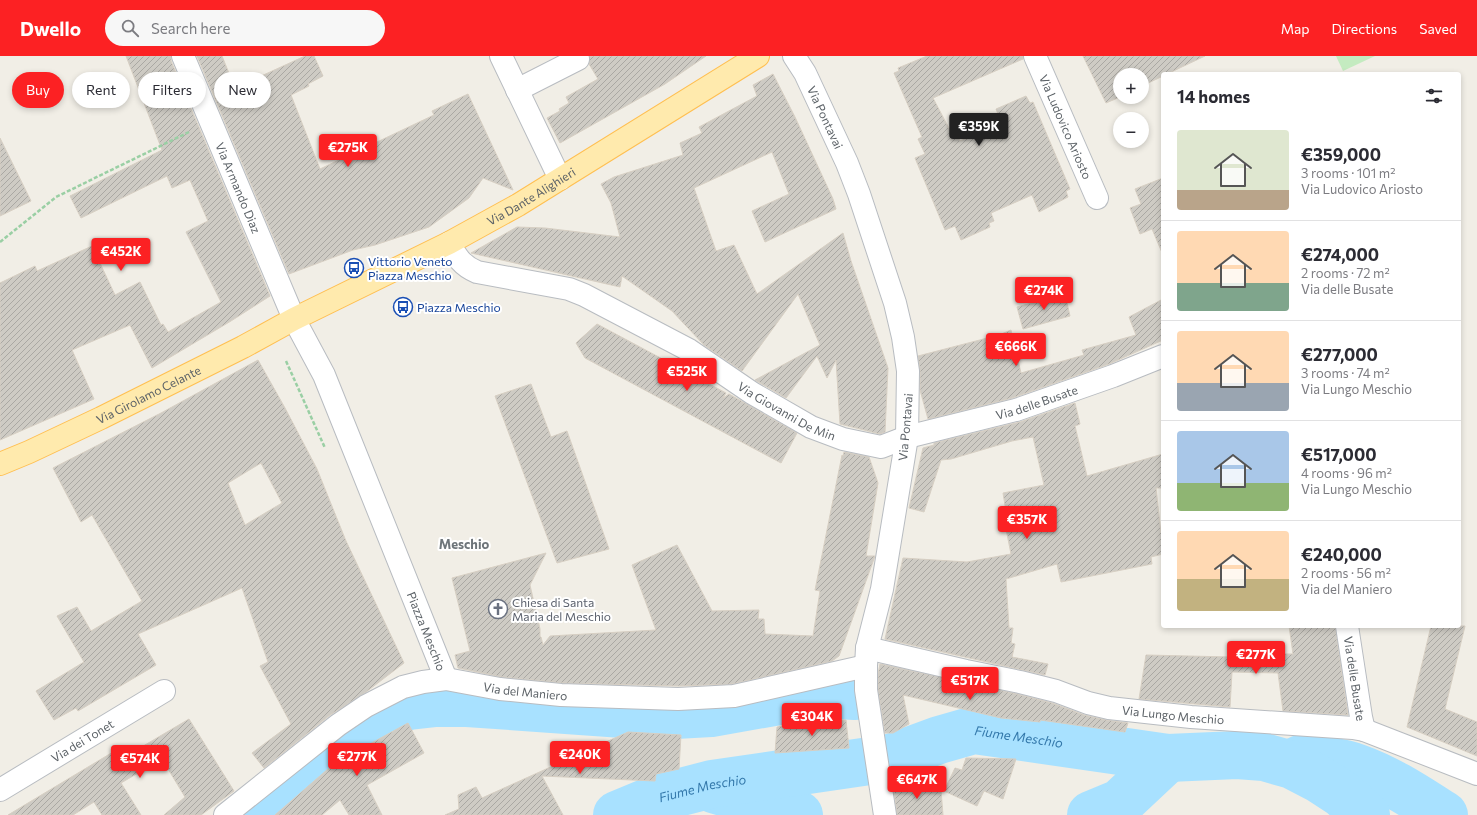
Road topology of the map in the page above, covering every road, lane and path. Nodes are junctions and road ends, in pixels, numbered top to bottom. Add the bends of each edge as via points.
1 (183, 56) edge
2 (501, 56) edge
3 (758, 56) edge
4 (794, 56) edge
5 (1035, 56) edge
6 (578, 59) dead end
7 (518, 90) junction
8 (191, 131) dead end
9 (560, 179) junction
10 (1097, 198) dead end
11 (0, 242) edge
12 (449, 243) junction
13 (294, 319) junction
14 (1161, 357) edge
15 (907, 437) junction
16 (0, 464) edge
17 (1347, 628) edge
18 (867, 657) junction
19 (446, 679) junction
20 (164, 691) dead end
21 (1364, 730) junction
22 (1477, 774) edge
23 (0, 790) edge
24 (225, 815) edge
25 (885, 815) edge

1 - 13 street, Via Armando Diaz
2 - 7 street
3 - 9 main road, Via Dante Alighieri
4 - 15 street, Via Pontavai via 805,73 847,163 895,303 908,371
5 - 10 street, Via Ludovico Ariosto
6 - 7 street
7 - 9 street
8 - 11 path via 56,197
9 - 12 main road, Via Dante Alighieri
12 - 13 main road, Via Dante Alighieri
12 - 15 street, Via Giovanni De Min via 463,264 477,272 569,289 584,295 689,350 752,393 811,427 844,439 881,447
13 - 16 main road, Via Girolamo Celante via 101,418
13 - 19 street, Piazza Meschio via 324,375
14 - 15 street, Via delle Busate via 1016,410
15 - 18 street, Via Pontavai via 882,589
17 - 21 street, Via delle Busate
18 - 19 street, Via del Maniero via 734,696 678,699 561,695 500,689
18 - 21 street, Via Lungo Meschio via 966,671 1020,682 1056,690 1088,703 1109,708
18 - 25 street, Via Pontavai via 866,690
19 - 24 street, Via del Maniero via 403,687 366,706 338,725
20 - 23 street, Via dei Tonet
21 - 22 street, Via Lungo Meschio

